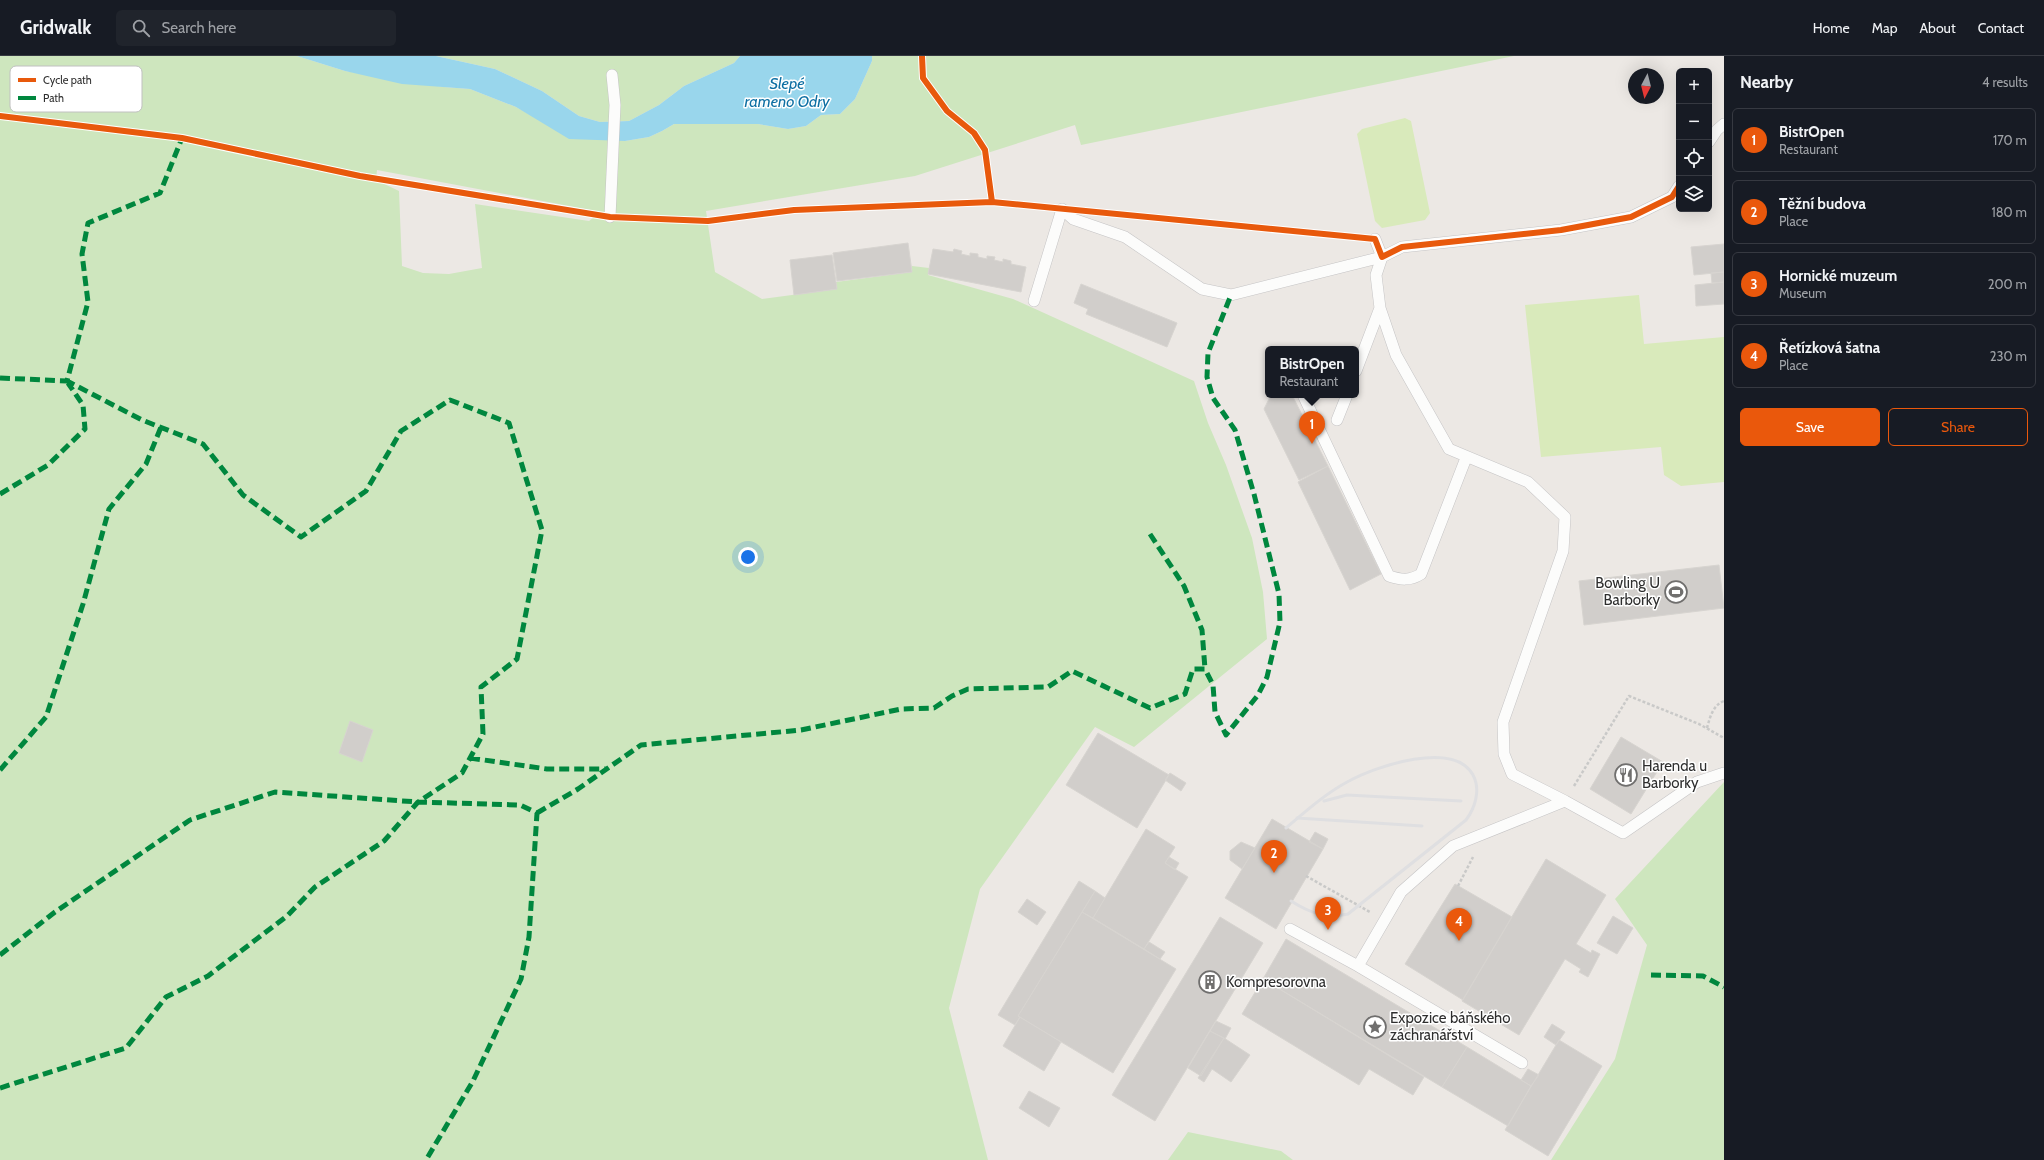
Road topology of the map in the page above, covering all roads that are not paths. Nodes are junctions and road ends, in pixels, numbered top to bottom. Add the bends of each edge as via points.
1 (612, 75) dead end
2 (1724, 124) edge
3 (1710, 140) edge
4 (1676, 191) edge
5 (610, 217) dead end
6 (1375, 239) dead end
7 (1382, 256) junction
8 (1034, 301) dead end
9 (1380, 308) junction
10 (1359, 363) edge
11 (1304, 398) edge
12 (1346, 398) edge
13 (1337, 420) dead end
14 (1466, 458) junction
15 (1724, 773) edge
16 (1565, 801) junction
17 (1290, 929) dead end
18 (1358, 966) junction
19 (1522, 1063) dead end

1 - 5 lane via 615,105
2 - 3 lane
4 - 7 lane via 1672,197 1631,217 1561,230 1402,247
6 - 7 lane
7 - 8 lane via 1231,294 1202,289 1125,237 1074,219 1062,209
7 - 9 lane via 1376,275
9 - 10 lane
9 - 14 lane via 1396,355 1449,449
11 - 14 lane via 1389,576 1413,579 1420,574
12 - 13 lane
14 - 16 lane via 1528,482 1565,517 1563,551 1504,722 1504,754 1512,774
15 - 16 lane via 1697,782 1623,833
16 - 18 lane via 1453,846 1401,892
17 - 18 lane
18 - 19 lane

